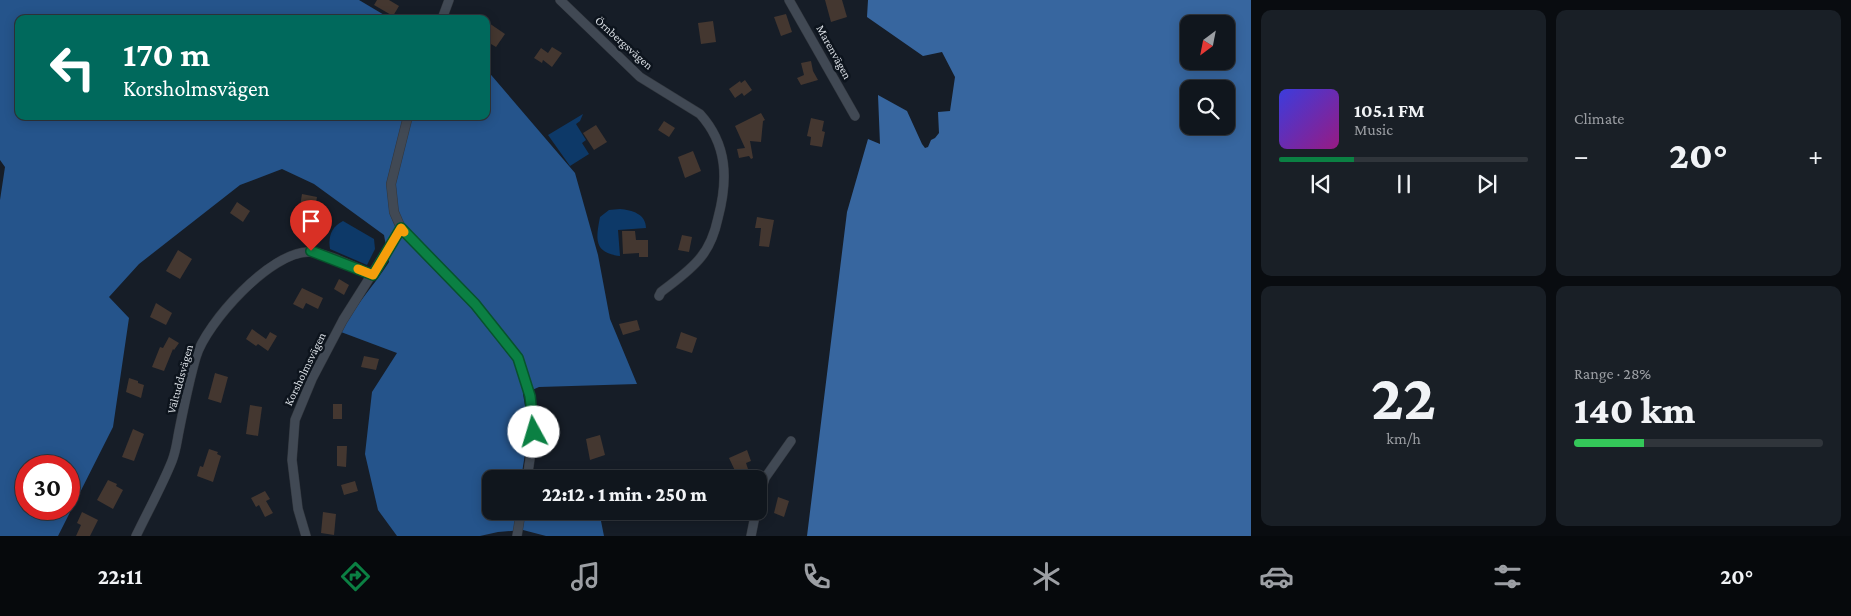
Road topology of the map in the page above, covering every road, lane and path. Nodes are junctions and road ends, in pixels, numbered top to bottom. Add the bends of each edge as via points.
1 (449, 0) edge
2 (560, 0) edge
3 (789, 0) edge
4 (443, 15) edge
5 (855, 116) dead end
6 (407, 120) edge
7 (401, 228) junction
8 (373, 275) junction
9 (659, 296) dead end
10 (791, 441) dead end
11 (528, 470) edge
12 (767, 475) edge
13 (519, 520) edge
14 (754, 520) edge
15 (136, 536) edge
16 (306, 536) edge
17 (516, 536) edge
18 (750, 536) edge

1 - 4 street
2 - 9 street, Örnbergsvägen via 640,77 700,114 717,140 724,164 725,184 714,234 702,256
3 - 5 street, Marenvägen
6 - 7 street via 391,184 394,212
7 - 8 street, Korsholmsvägen
7 - 11 street via 475,304 518,358 530,396 534,432
8 - 15 street, Vältuddsvägen via 311,251 301,252 255,278 225,310 197,355 172,461
8 - 16 street, Korsholmsvägen via 343,320 295,420 292,460 298,509
10 - 12 street
13 - 17 street
14 - 18 street

